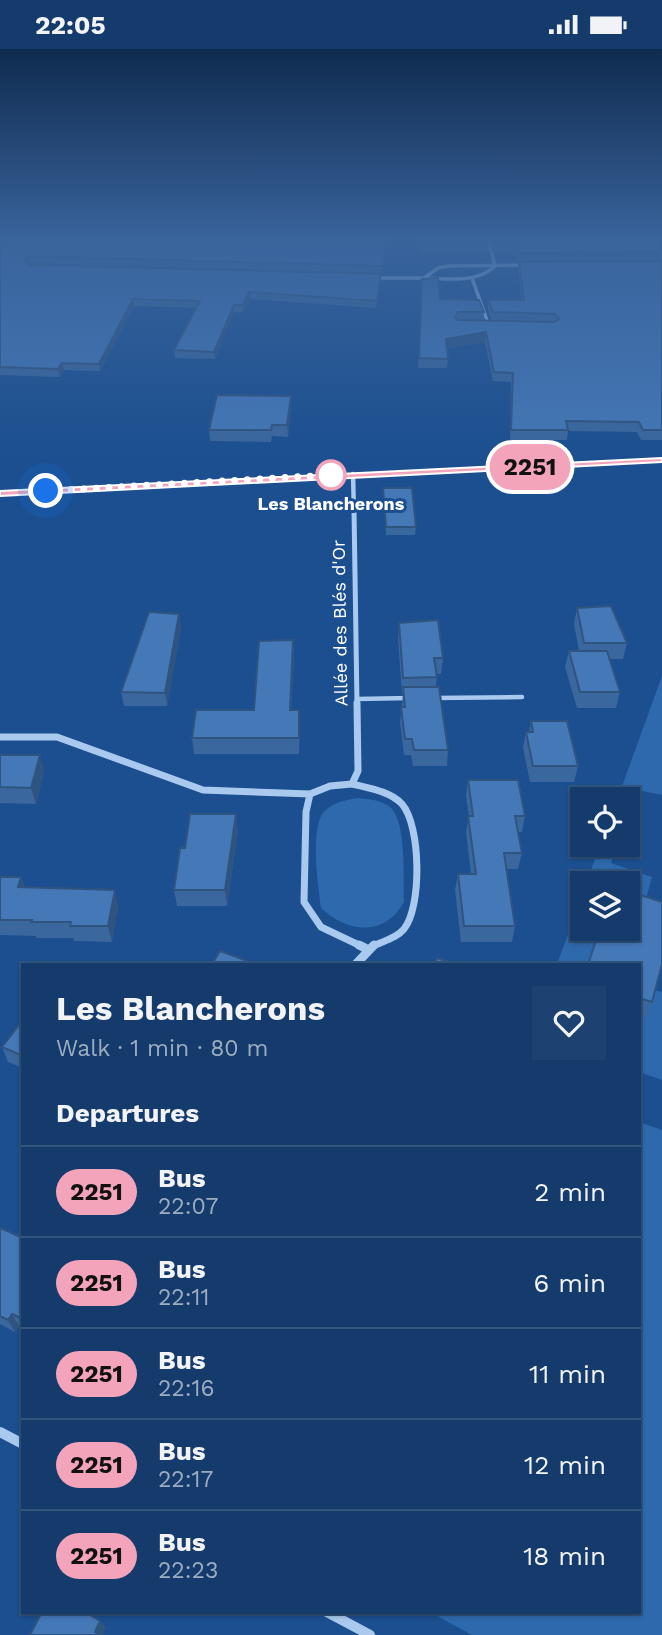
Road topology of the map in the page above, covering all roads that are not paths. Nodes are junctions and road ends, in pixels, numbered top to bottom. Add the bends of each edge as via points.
1 (483, 310) edge
2 (479, 326) edge
3 (489, 326) junction
4 (502, 326) edge
5 (662, 460) edge
6 (353, 474) junction
7 (0, 493) edge
8 (522, 697) dead end
9 (412, 698) edge
10 (426, 698) edge
11 (357, 699) junction
12 (0, 737) edge
13 (352, 784) junction
14 (310, 794) junction
15 (365, 948) junction
16 (357, 963) edge
17 (0, 1432) edge
18 (21, 1443) edge
19 (331, 1614) edge
20 (370, 1635) edge

1 - 3 street
2 - 3 street
3 - 4 street
5 - 6 street
6 - 7 street
6 - 11 street, Allée des Blés d'Or
8 - 10 lane
9 - 11 lane
11 - 13 street, Allée des Blés d'Or via 358,771
12 - 14 street via 57,737 203,790
13 - 14 street
13 - 15 street via 380,790 403,805 415,830 415,910 404,930
14 - 15 street via 304,902 321,927
15 - 16 street
17 - 18 street
19 - 20 street

